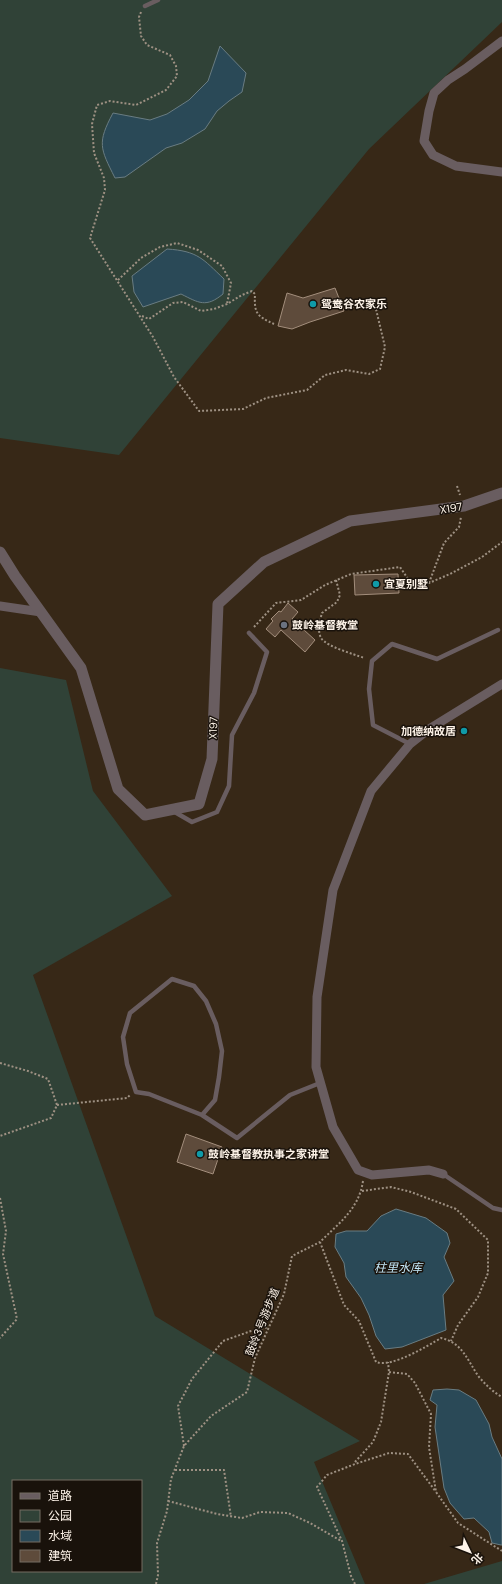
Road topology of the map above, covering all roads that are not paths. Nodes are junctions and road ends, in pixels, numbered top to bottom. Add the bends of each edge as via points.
1 (158, 0) edge
2 (144, 6) road end
3 (502, 36) edge
4 (502, 41) edge
5 (491, 50) junction
6 (502, 172) edge
7 (502, 493) edge
8 (0, 552) edge
9 (0, 606) edge
10 (41, 612) junction
11 (498, 630) dead end
12 (250, 633) road end
13 (502, 684) edge
14 (410, 744) junction
15 (170, 810) junction
16 (320, 1082) junction
17 (202, 1115) junction
18 (443, 1174) joint
19 (502, 1210) edge

1 - 2 lane
3 - 5 lane
4 - 5 street
5 - 6 street via 434,93 424,141 433,155 456,166
7 - 15 street, X197 / X197 via 464,506 350,521 264,562 218,604 212,760 199,804
8 - 10 street, X197 / X197
9 - 10 street
10 - 15 street, X197 / X197 via 81,668 118,789 145,815
11 - 14 lane via 437,658 392,644 372,661 368,689 373,725
12 - 15 lane via 267,652 254,693 232,735 229,786 217,812 192,822
13 - 14 street via 429,729
14 - 16 street via 371,791 333,890 317,998 316,1067
16 - 17 lane via 290,1095 237,1138
16 - 18 street via 333,1126 358,1170 372,1175 429,1170
17 - 17 lane via 149,1094 136,1092 127,1064 123,1037 130,1013 172,979 194,986 206,1001 216,1024 222,1051 215,1100
18 - 19 lane via 493,1208

